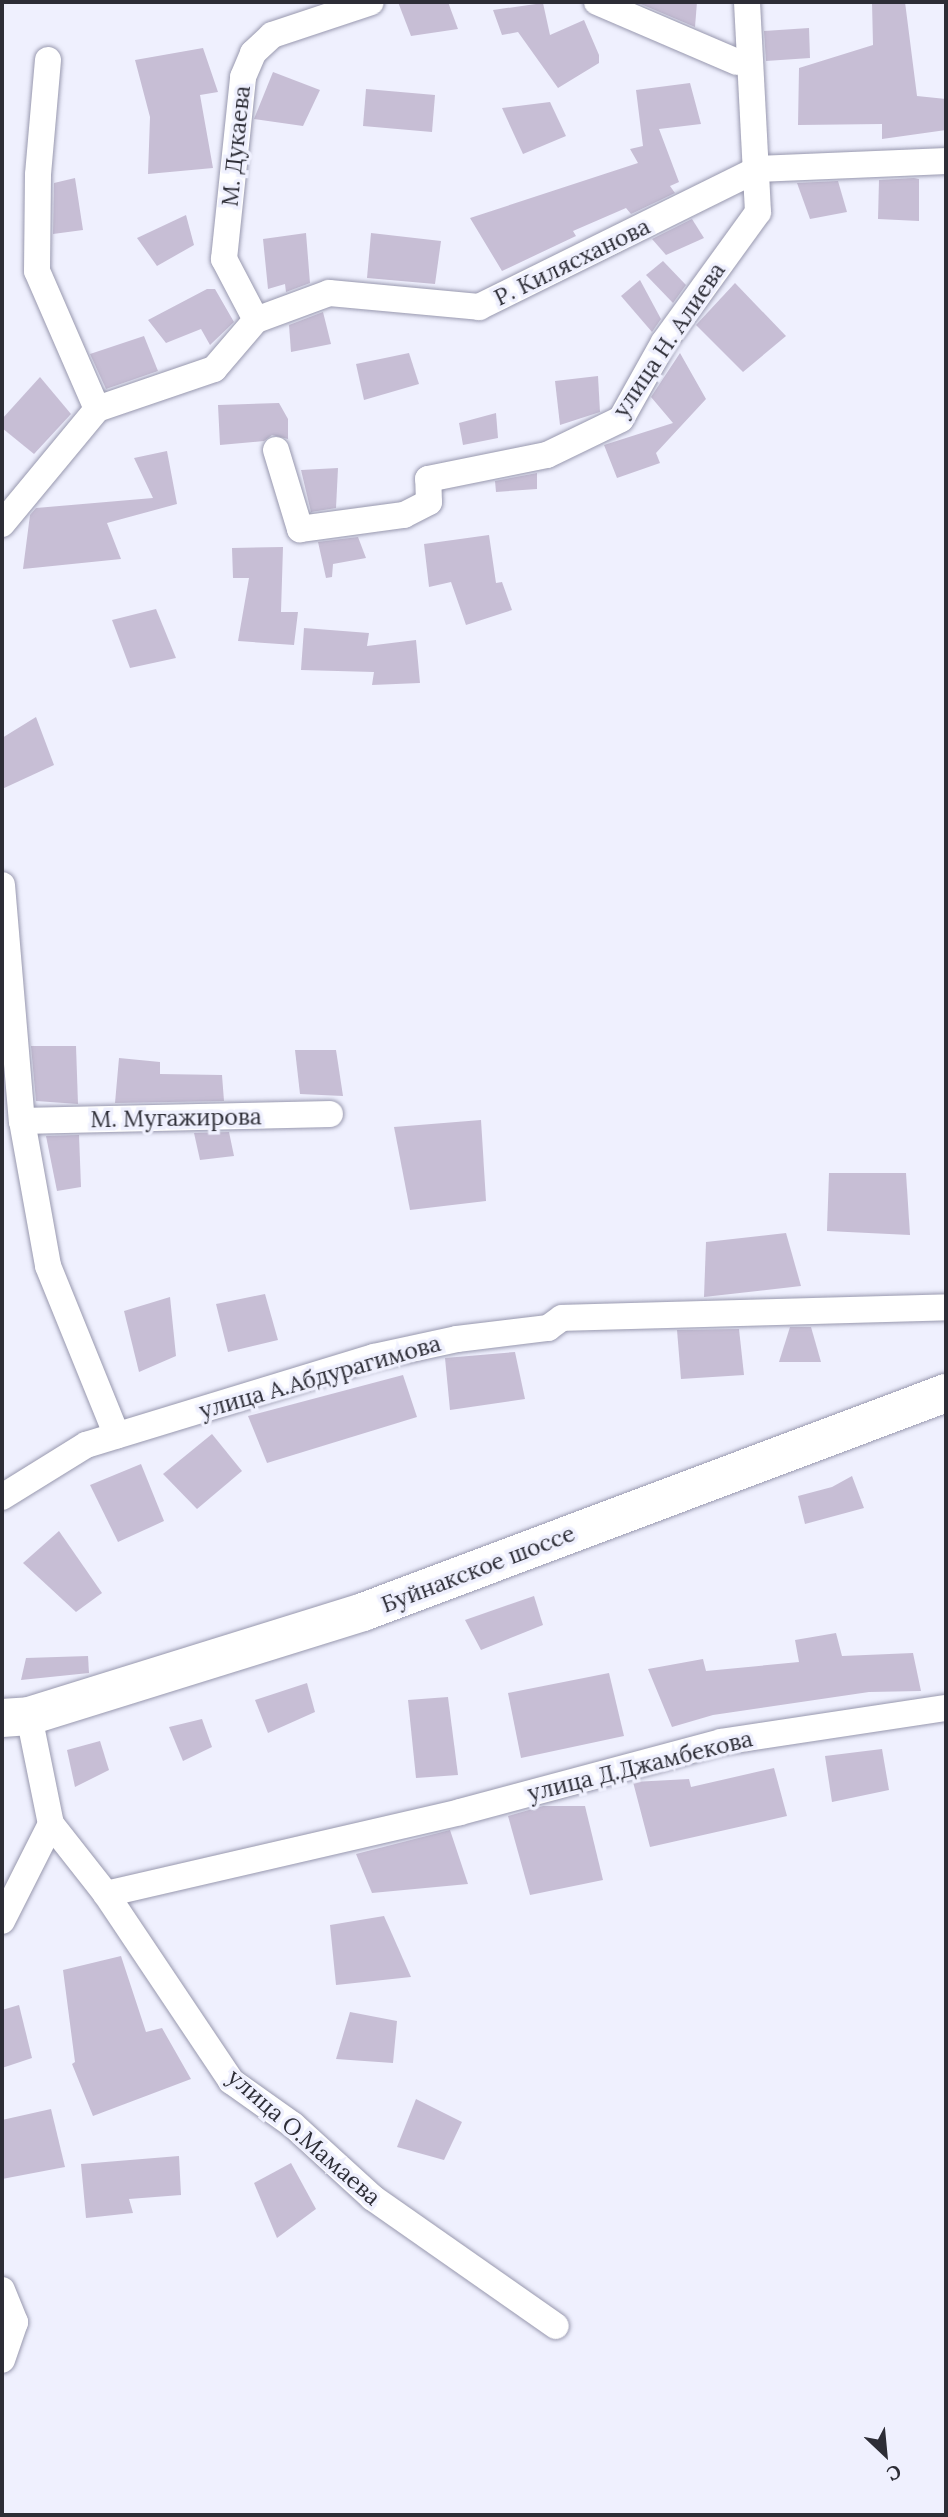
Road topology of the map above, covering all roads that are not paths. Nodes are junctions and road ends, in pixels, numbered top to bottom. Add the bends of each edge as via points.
1 (371, 2) edge
2 (597, 2) edge
3 (747, 2) edge
4 (48, 60) dead end
5 (737, 62) dead end
6 (946, 161) edge
7 (758, 169) junction
8 (256, 320) junction
9 (96, 410) junction
10 (276, 450) dead end
11 (2, 524) edge
12 (2, 885) edge
13 (330, 1114) dead end
14 (22, 1121) junction
15 (946, 1307) edge
16 (946, 1394) edge
17 (117, 1436) junction
18 (2, 1497) edge
19 (946, 1708) edge
20 (15, 1717) edge
21 (51, 1824) junction
22 (106, 1894) junction
23 (2, 1921) edge
24 (2, 2290) edge
25 (556, 2326) dead end
26 (2, 2360) edge

1 - 8 street, М. Дукаева via 272,35 253,53 243,77 224,259
2 - 5 street
3 - 7 street
4 - 9 street via 38,175 37,271
6 - 7 street
7 - 8 street, Р. Килясханова via 479,307 329,293
7 - 10 street, улица Н. Алиева via 758,212 664,342 621,419 547,455 428,479 429,502 404,514 300,529
8 - 9 street, Р. Килясханова via 214,369
9 - 11 street
12 - 14 street
13 - 14 street, М. Мугажирова
14 - 17 street via 48,1266
15 - 17 street, улица А.Абдурагимова via 562,1318 548,1328 457,1339 374,1357
16 - 20 main road, Буйнакское шоссе via 363,1612
17 - 18 street, улица А.Абдурагимова via 86,1445
19 - 22 street, улица Д.Джамбекова via 721,1742 460,1812
20 - 21 street
21 - 22 street, улица О.Мамаева
21 - 23 street
22 - 25 street, улица О.Мамаева via 232,2081 293,2125 373,2198
24 - 26 street via 15,2322

